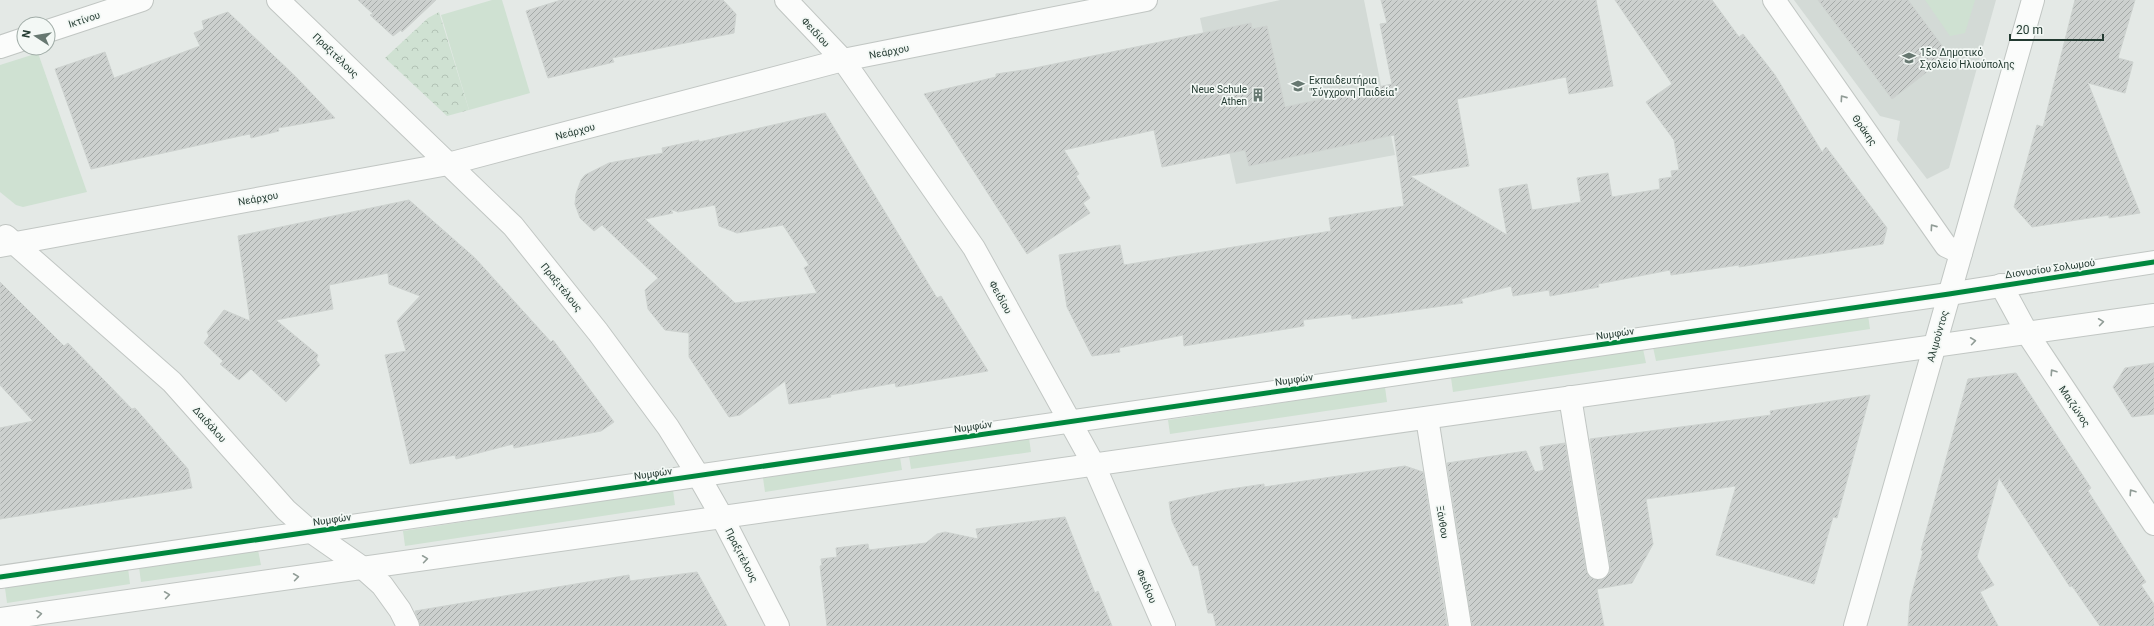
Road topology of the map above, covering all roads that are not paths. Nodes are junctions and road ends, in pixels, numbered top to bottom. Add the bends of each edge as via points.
1 (142, 0) edge
2 (278, 0) edge
3 (786, 0) edge
4 (1146, 0) edge
5 (1774, 0) edge
6 (2033, 0) edge
7 (56, 28) edge
8 (16, 42) edge
9 (0, 47) edge
10 (843, 60) junction
11 (448, 164) junction
12 (5, 240) edge
13 (1961, 253) junction
14 (2154, 262) edge
15 (2001, 285) junction
16 (1949, 294) junction
17 (2154, 315) edge
18 (2027, 333) junction
19 (1934, 346) junction
20 (1570, 397) junction
21 (1427, 418) junction
22 (1069, 421) junction
23 (1094, 465) junction
24 (698, 475) junction
25 (722, 517) junction
26 (2154, 524) edge
27 (310, 532) junction
28 (363, 568) junction
29 (1598, 568) dead end
30 (0, 577) edge
31 (0, 619) edge
32 (408, 626) edge
33 (778, 626) edge
34 (1164, 626) edge
35 (1460, 626) edge
36 (1854, 626) edge

1 - 7 street, Ικτίνου
2 - 11 street, Πραξιτέλους
3 - 10 street, Φειδίου
4 - 10 street, Νεάρχου
13 -> 5 street, Θράκης via 1946,246
6 - 13 street, Αλιμούντος
8 - 9 street
10 - 11 street, Νεάρχου
10 - 22 street, Φειδίου via 974,248
11 - 12 street, Νεάρχου
11 - 24 street, Πραξιτέλους via 513,226 603,338 668,427
12 - 27 street, Δαιδάλου via 172,382 286,510
13 - 16 street, Αλιμούντος
14 - 15 street, Διονυσίου Σολωμού
15 - 16 street, Διονυσίου Σολωμού
15 - 18 street, Μαιζώνος
16 - 19 street, Αλιμούντος
16 - 22 street, Νυμφών
18 -> 17 street
19 -> 18 street
26 -> 18 street, Μαιζώνος
19 - 20 street
19 - 36 street, Αλιμούντος
20 - 21 street
20 - 29 street
21 - 23 street
21 - 35 street, Ξάνθου
22 - 23 street, Φειδίου
22 - 24 street, Νυμφών
23 - 25 street
23 - 34 street, Φειδίου
24 - 25 street, Πραξιτέλους
24 - 27 street, Νυμφών
28 -> 25 street
25 - 33 street, Πραξιτέλους
27 - 28 street, Δαιδάλου
27 - 30 street, Νυμφών
31 -> 28 street
28 - 32 street, Δαιδάλου via 382,585

